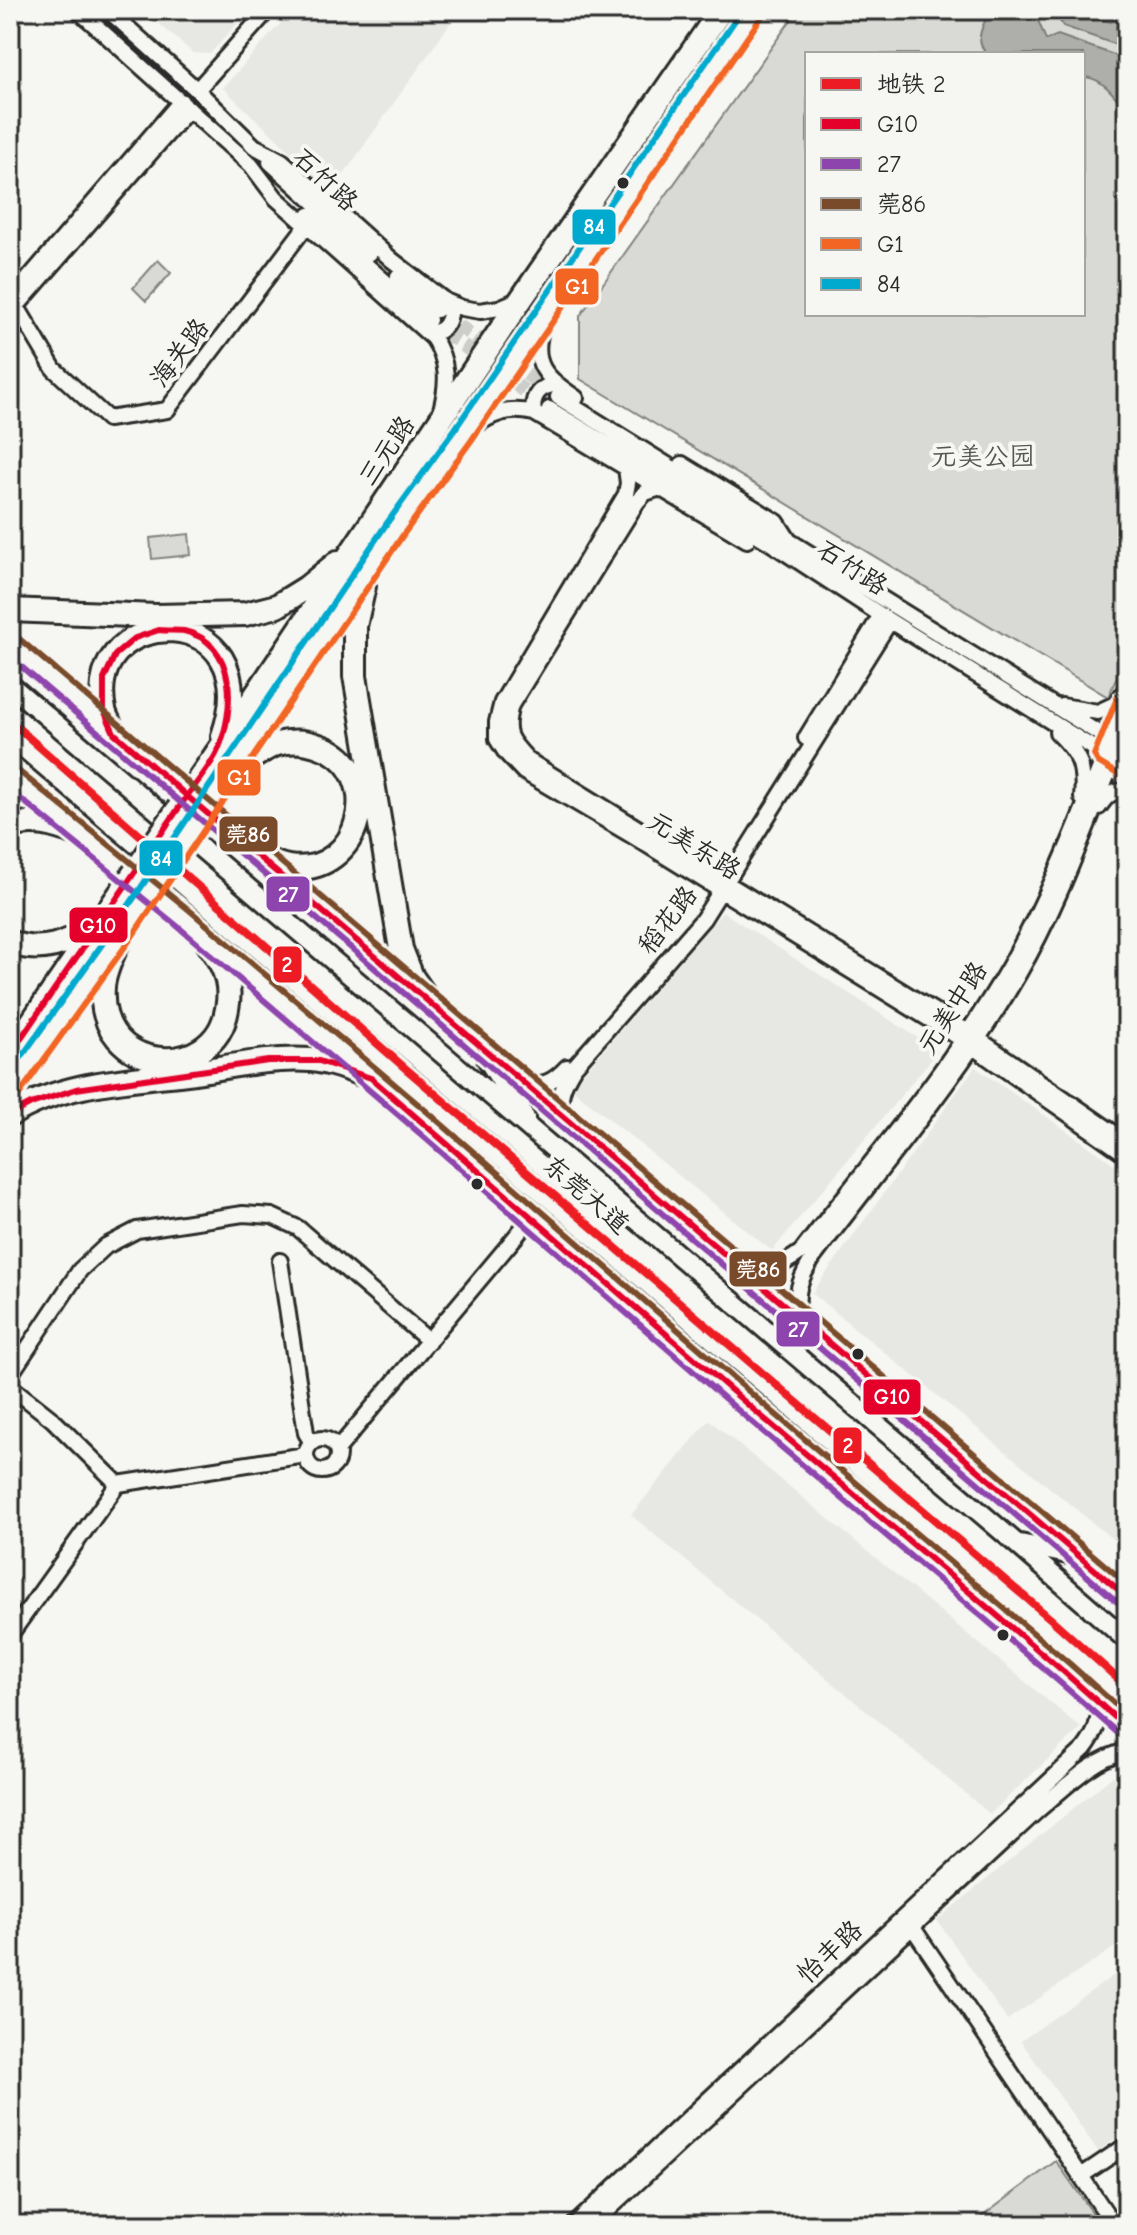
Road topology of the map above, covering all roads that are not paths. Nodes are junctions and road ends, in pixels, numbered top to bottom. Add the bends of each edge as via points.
1 (78, 10) edge
2 (108, 10) edge
3 (268, 10) edge
4 (721, 10) edge
5 (754, 10) edge
6 (197, 90) junction
7 (185, 105) junction
8 (251, 165) junction
9 (306, 226) junction
10 (522, 298) junction
11 (12, 302) edge
12 (547, 312) junction
13 (434, 316) junction
14 (549, 401) junction
15 (435, 429) junction
16 (463, 435) junction
17 (626, 468) junction
18 (660, 488) junction
19 (785, 545) junction
20 (354, 549) junction
21 (371, 566) junction
22 (10, 610) edge
23 (886, 618) junction
24 (10, 644) edge
25 (10, 685) edge
26 (1127, 688) edge
27 (1127, 700) edge
28 (1043, 707) junction
29 (1127, 728) edge
30 (114, 733) junction
31 (10, 736) edge
32 (1115, 750) edge
33 (217, 753) junction
34 (235, 768) junction
35 (1127, 769) edge
36 (10, 777) edge
37 (1127, 790) edge
38 (1085, 819) junction
39 (10, 826) edge
40 (78, 834) junction
41 (254, 854) junction
42 (721, 885) junction
43 (99, 924) junction
44 (121, 935) junction
45 (203, 935) junction
46 (10, 942) edge
47 (431, 1004) junction
48 (970, 1039) junction
49 (476, 1042) junction
50 (10, 1054) edge
51 (371, 1078) junction
52 (522, 1082) junction
53 (10, 1090) edge
54 (10, 1115) edge
55 (565, 1119) junction
56 (424, 1123) junction
57 (536, 1134) junction
58 (1127, 1142) edge
59 (1127, 1155) edge
60 (511, 1165) junction
61 (532, 1217) junction
62 (280, 1261) dead end
63 (737, 1263) junction
64 (801, 1319) junction
65 (429, 1341) junction
66 (10, 1375) edge
67 (10, 1386) edge
68 (309, 1449) junction
69 (337, 1450) junction
70 (118, 1484) junction
71 (1017, 1544) junction
72 (1080, 1557) junction
73 (1127, 1597) edge
74 (10, 1635) edge
75 (1127, 1640) edge
76 (1127, 1697) edge
77 (1099, 1704) junction
78 (1127, 1728) edge
79 (1127, 1751) edge
80 (909, 1921) junction
81 (1127, 2145) edge
82 (1081, 2176) junction
83 (597, 2219) edge
84 (574, 2225) edge
85 (1114, 2225) edge

1 - 7 street
2 - 6 street
3 - 6 street
4 - 10 highway, 三元路
5 - 12 highway, 三元路
6 - 13 street via 254,146 282,161 392,260
7 - 8 street
7 - 11 street
8 - 9 street
8 - 13 street, 石竹路
9 - 11 street, 海关路 via 167,410 108,419 54,369
9 - 13 street
10 - 13 street via 499,308 462,308
10 - 15 highway, 三元路
12 - 14 street via 539,359
12 - 16 highway, 三元路
13 - 15 street via 447,373
14 - 16 street via 493,414
14 - 17 street
14 - 19 street, 石竹路 via 770,530
15 - 20 highway, 三元路
16 - 21 highway, 三元路
17 - 18 street
17 - 42 street, 元美东路 via 626,494 502,702 497,739 524,772
18 - 19 street via 761,548
18 - 42 street, 元美东路 via 637,502 562,621 511,705 508,734 529,761
19 - 23 street, 石竹路
19 - 28 street, 石竹路
20 - 22 highway via 277,606 245,614
20 - 33 highway, 三元路
21 - 34 highway, 三元路
21 - 47 highway via 355,626 355,676 401,949
23 - 28 street, 石竹路
23 - 42 street, 稻花路
24 - 30 main road
25 - 57 main road, 东莞大道
26 - 28 street via 1115,704 1098,712
27 - 32 street, 元美中路
28 - 32 street, 石竹路
28 - 38 street via 1077,753
29 - 32 street, 元美中路
30 - 33 highway via 103,694 114,657 139,634 190,633 207,641 227,670 229,709
30 - 41 main road
31 - 60 main road, 东莞大道
32 - 35 street, 石竹路
32 - 38 street, 元美中路
33 - 43 highway, 三元路, bridge
34 - 41 highway via 276,745 316,744 345,761 359,791 355,829 345,846 321,864 290,867
34 - 44 highway, 三元路, bridge
36 - 40 main road
37 - 38 street via 1108,795
38 - 48 street, 元美中路 via 1047,919 1020,971
39 - 40 highway via 50,824
40 - 45 main road
41 - 47 main road
42 - 48 street, 元美东路
42 - 52 street, 稻花路 via 557,1078 544,1084
42 - 55 street, 稻花路 via 703,919 564,1082 560,1098
43 - 46 highway via 78,938 42,949
43 - 50 highway, 三元路
44 - 45 highway via 103,985 111,1032 129,1050 163,1059 196,1052 225,1023 229,997 223,968
44 - 53 highway
45 - 51 main road
47 - 49 main road
48 - 58 street, 元美东路
48 - 59 street, 元美东路
48 - 63 street, 元美中路 via 801,1252 761,1269
48 - 64 street, 元美中路 via 808,1266 797,1298
49 - 52 main road
49 - 57 main road
51 - 54 highway via 316,1061 279,1060 79,1088 43,1097
51 - 56 main road
52 - 55 main road
55 - 63 main road
56 - 60 main road
56 - 61 main road
57 - 71 main road, 东莞大道
60 - 76 main road, 东莞大道
61 - 65 street
61 - 77 main road
62 - 68 street
63 - 64 main road
64 - 72 main road
65 - 66 street via 298,1228 272,1216 243,1214 137,1230 106,1246 80,1270
65 - 69 street
67 - 70 street
68 - 69 street via 326,1440
68 - 69 street via 313,1468 327,1470 335,1464
68 - 70 street
70 - 74 street
71 - 72 main road
71 - 75 main road, 东莞大道
72 - 73 main road
77 - 78 main road
77 - 80 street, 怡丰路 via 1095,1733 1084,1749
79 - 80 street, 怡丰路 via 1097,1763
80 - 82 street
80 - 83 street, 怡丰路
81 - 82 street
82 - 85 street
83 - 84 street, 怡丰路

